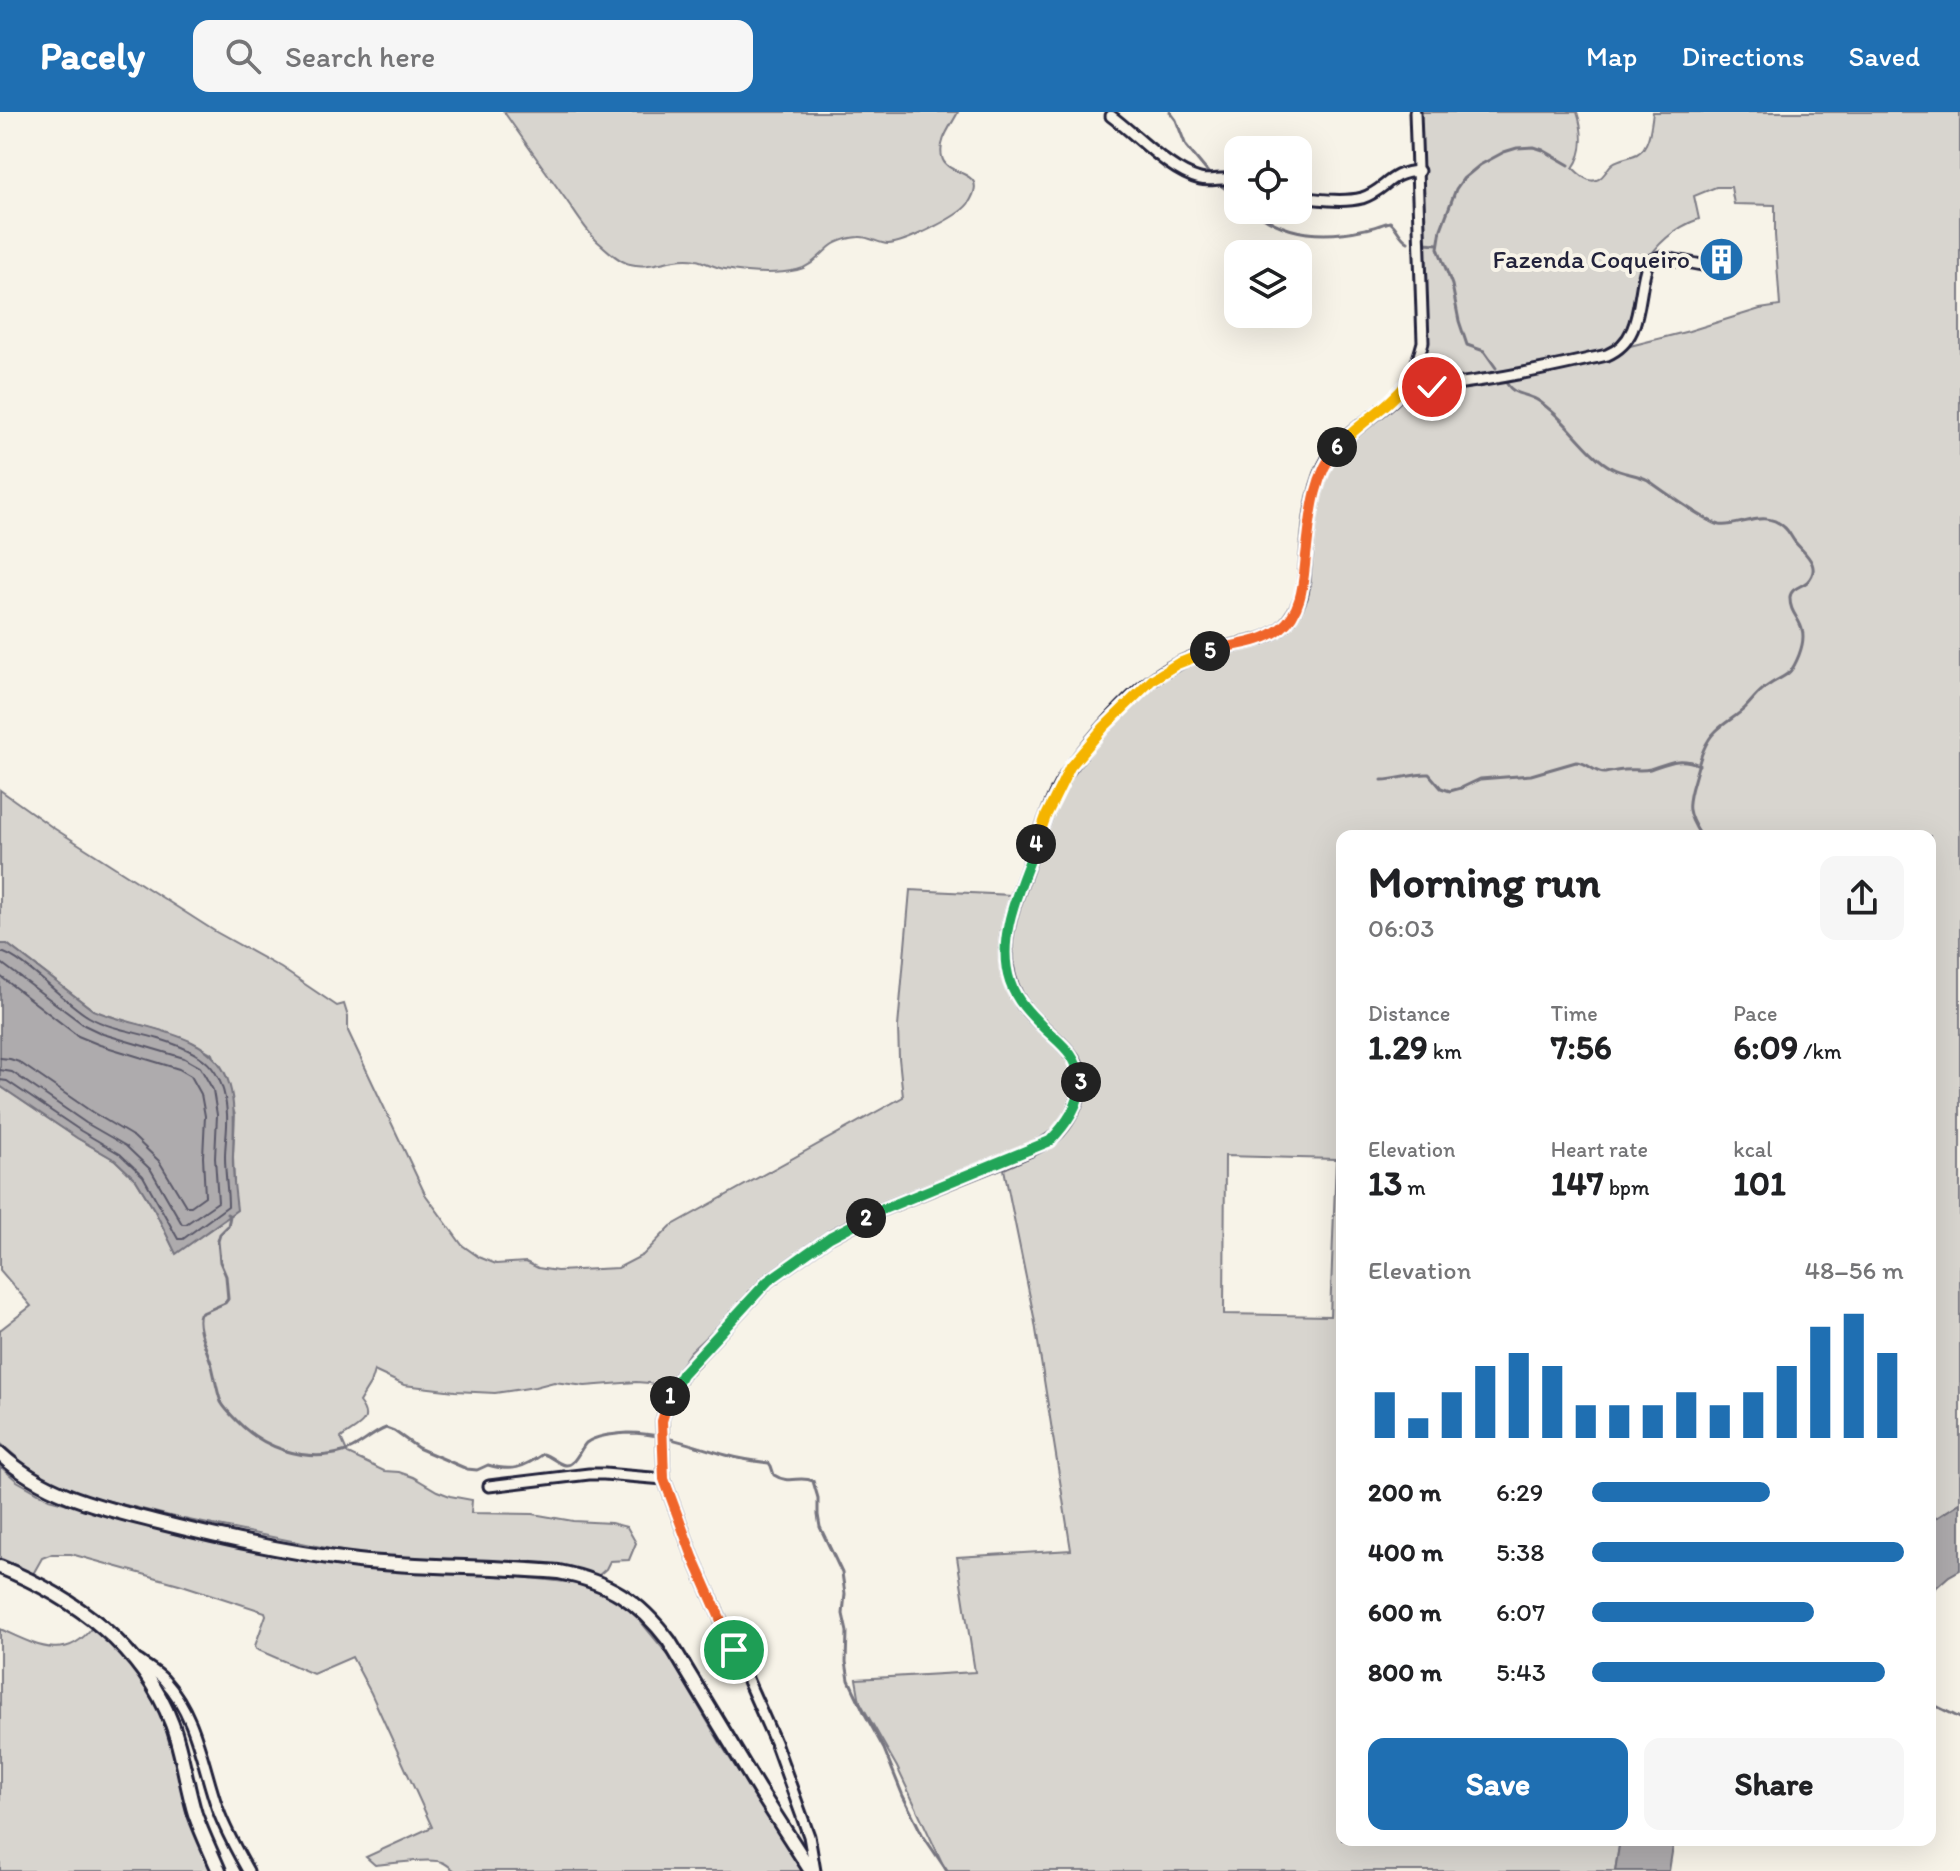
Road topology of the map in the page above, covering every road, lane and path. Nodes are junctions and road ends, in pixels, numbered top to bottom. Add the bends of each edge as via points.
1 (1415, 112) edge
2 (1111, 116) dead end
3 (1419, 171) junction
4 (1224, 178) edge
5 (1312, 198) edge
6 (1702, 265) dead end
7 (1408, 382) junction
8 (0, 1454) edge
9 (664, 1479) junction
10 (489, 1486) dead end
11 (0, 1567) edge
12 (130, 1654) junction
13 (219, 1871) edge
14 (248, 1871) edge
15 (813, 1871) edge

1 - 3 street
2 - 4 street via 1192,176
3 - 5 street via 1396,175 1363,197
3 - 7 street via 1423,342
6 - 7 street via 1660,257 1648,262 1629,339 1618,351 1511,376 1443,386
7 - 9 street via 1348,435 1324,466 1301,595 1282,627 1177,664 1153,679 1104,727 1059,786 1013,911 1006,963 1021,1003 1069,1050 1078,1066 1079,1094 1065,1125 1050,1141 868,1217 768,1281 682,1374 669,1397 662,1421
8 - 15 main road via 40,1484 70,1497 230,1539 357,1560 559,1572 612,1588 640,1608 669,1641
9 - 10 street via 589,1474
9 - 15 street via 775,1742 809,1836
11 - 12 main road via 68,1600
12 - 13 main road via 172,1723 195,1813
12 - 14 street via 179,1699 196,1733 227,1833

